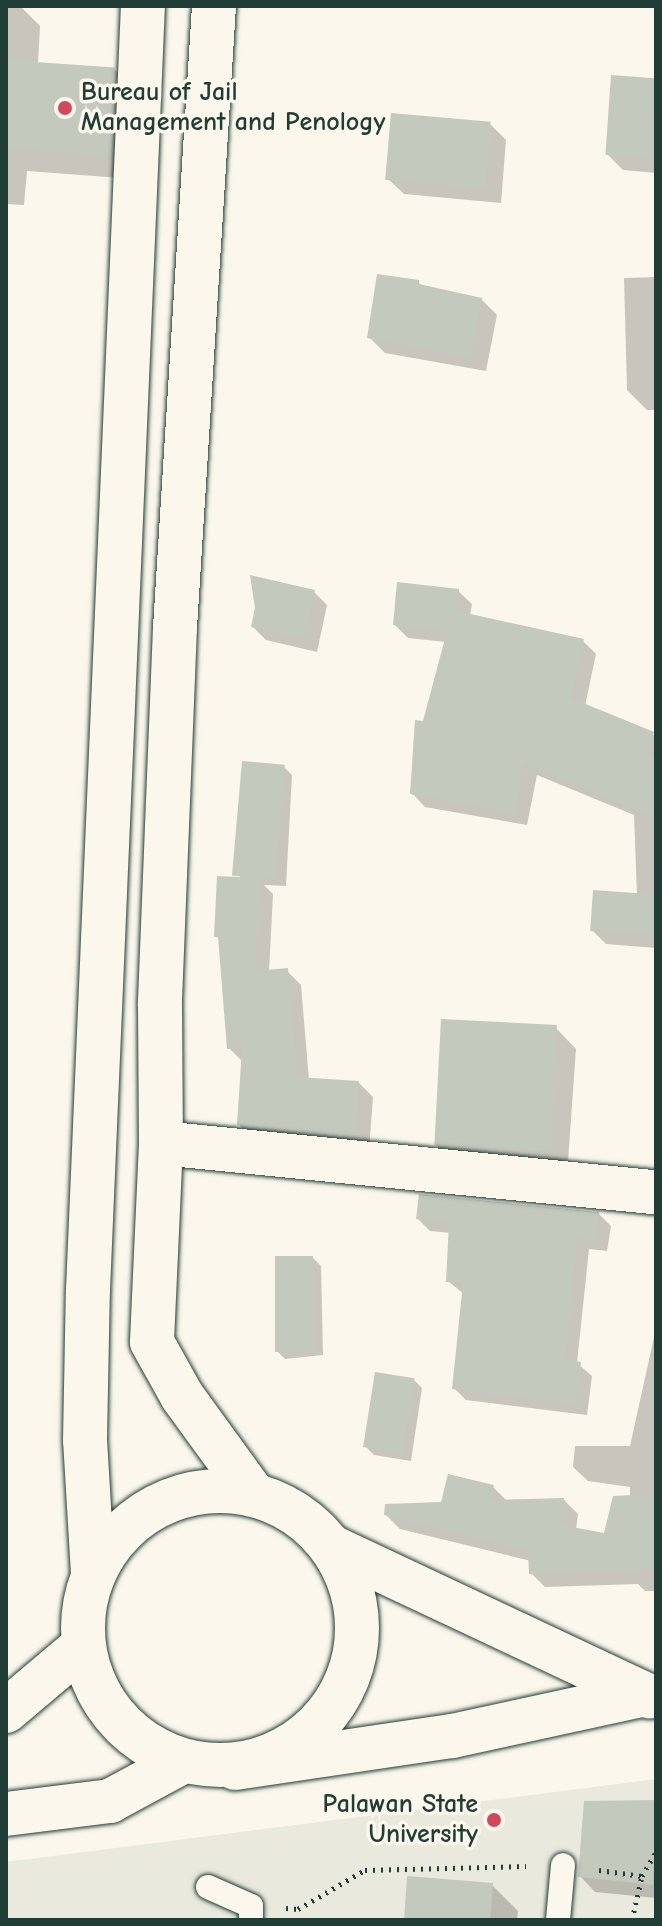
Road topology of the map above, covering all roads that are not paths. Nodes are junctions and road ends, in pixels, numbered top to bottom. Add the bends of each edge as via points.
1 (143, 6) edge
2 (214, 6) edge
3 (161, 1143) junction
4 (656, 1192) edge
5 (251, 1491) junction
6 (334, 1548) junction
7 (93, 1574) junction
8 (83, 1646) junction
9 (649, 1697) edge
10 (6, 1711) edge
11 (182, 1762) junction
12 (235, 1768) junction
13 (6, 1814) edge
14 (563, 1865) road end
15 (208, 1887) dead end
16 (251, 1913) edge
17 (558, 1920) edge

1 - 7 street via 88,1290 85,1440
2 - 3 street via 175,627 160,1006
3 - 4 street
3 - 5 street via 152,1342 182,1396
5 - 6 street via 287,1505
5 - 7 street via 172,1497 124,1527
6 - 9 street
6 - 12 street via 357,1601 356,1659 332,1711 289,1750
7 - 8 street via 83,1609
8 - 10 street
8 - 11 street via 99,1697 134,1738
9 - 12 street via 452,1736
11 - 12 street
11 - 13 street via 110,1801
14 - 17 lane
15 - 16 lane

